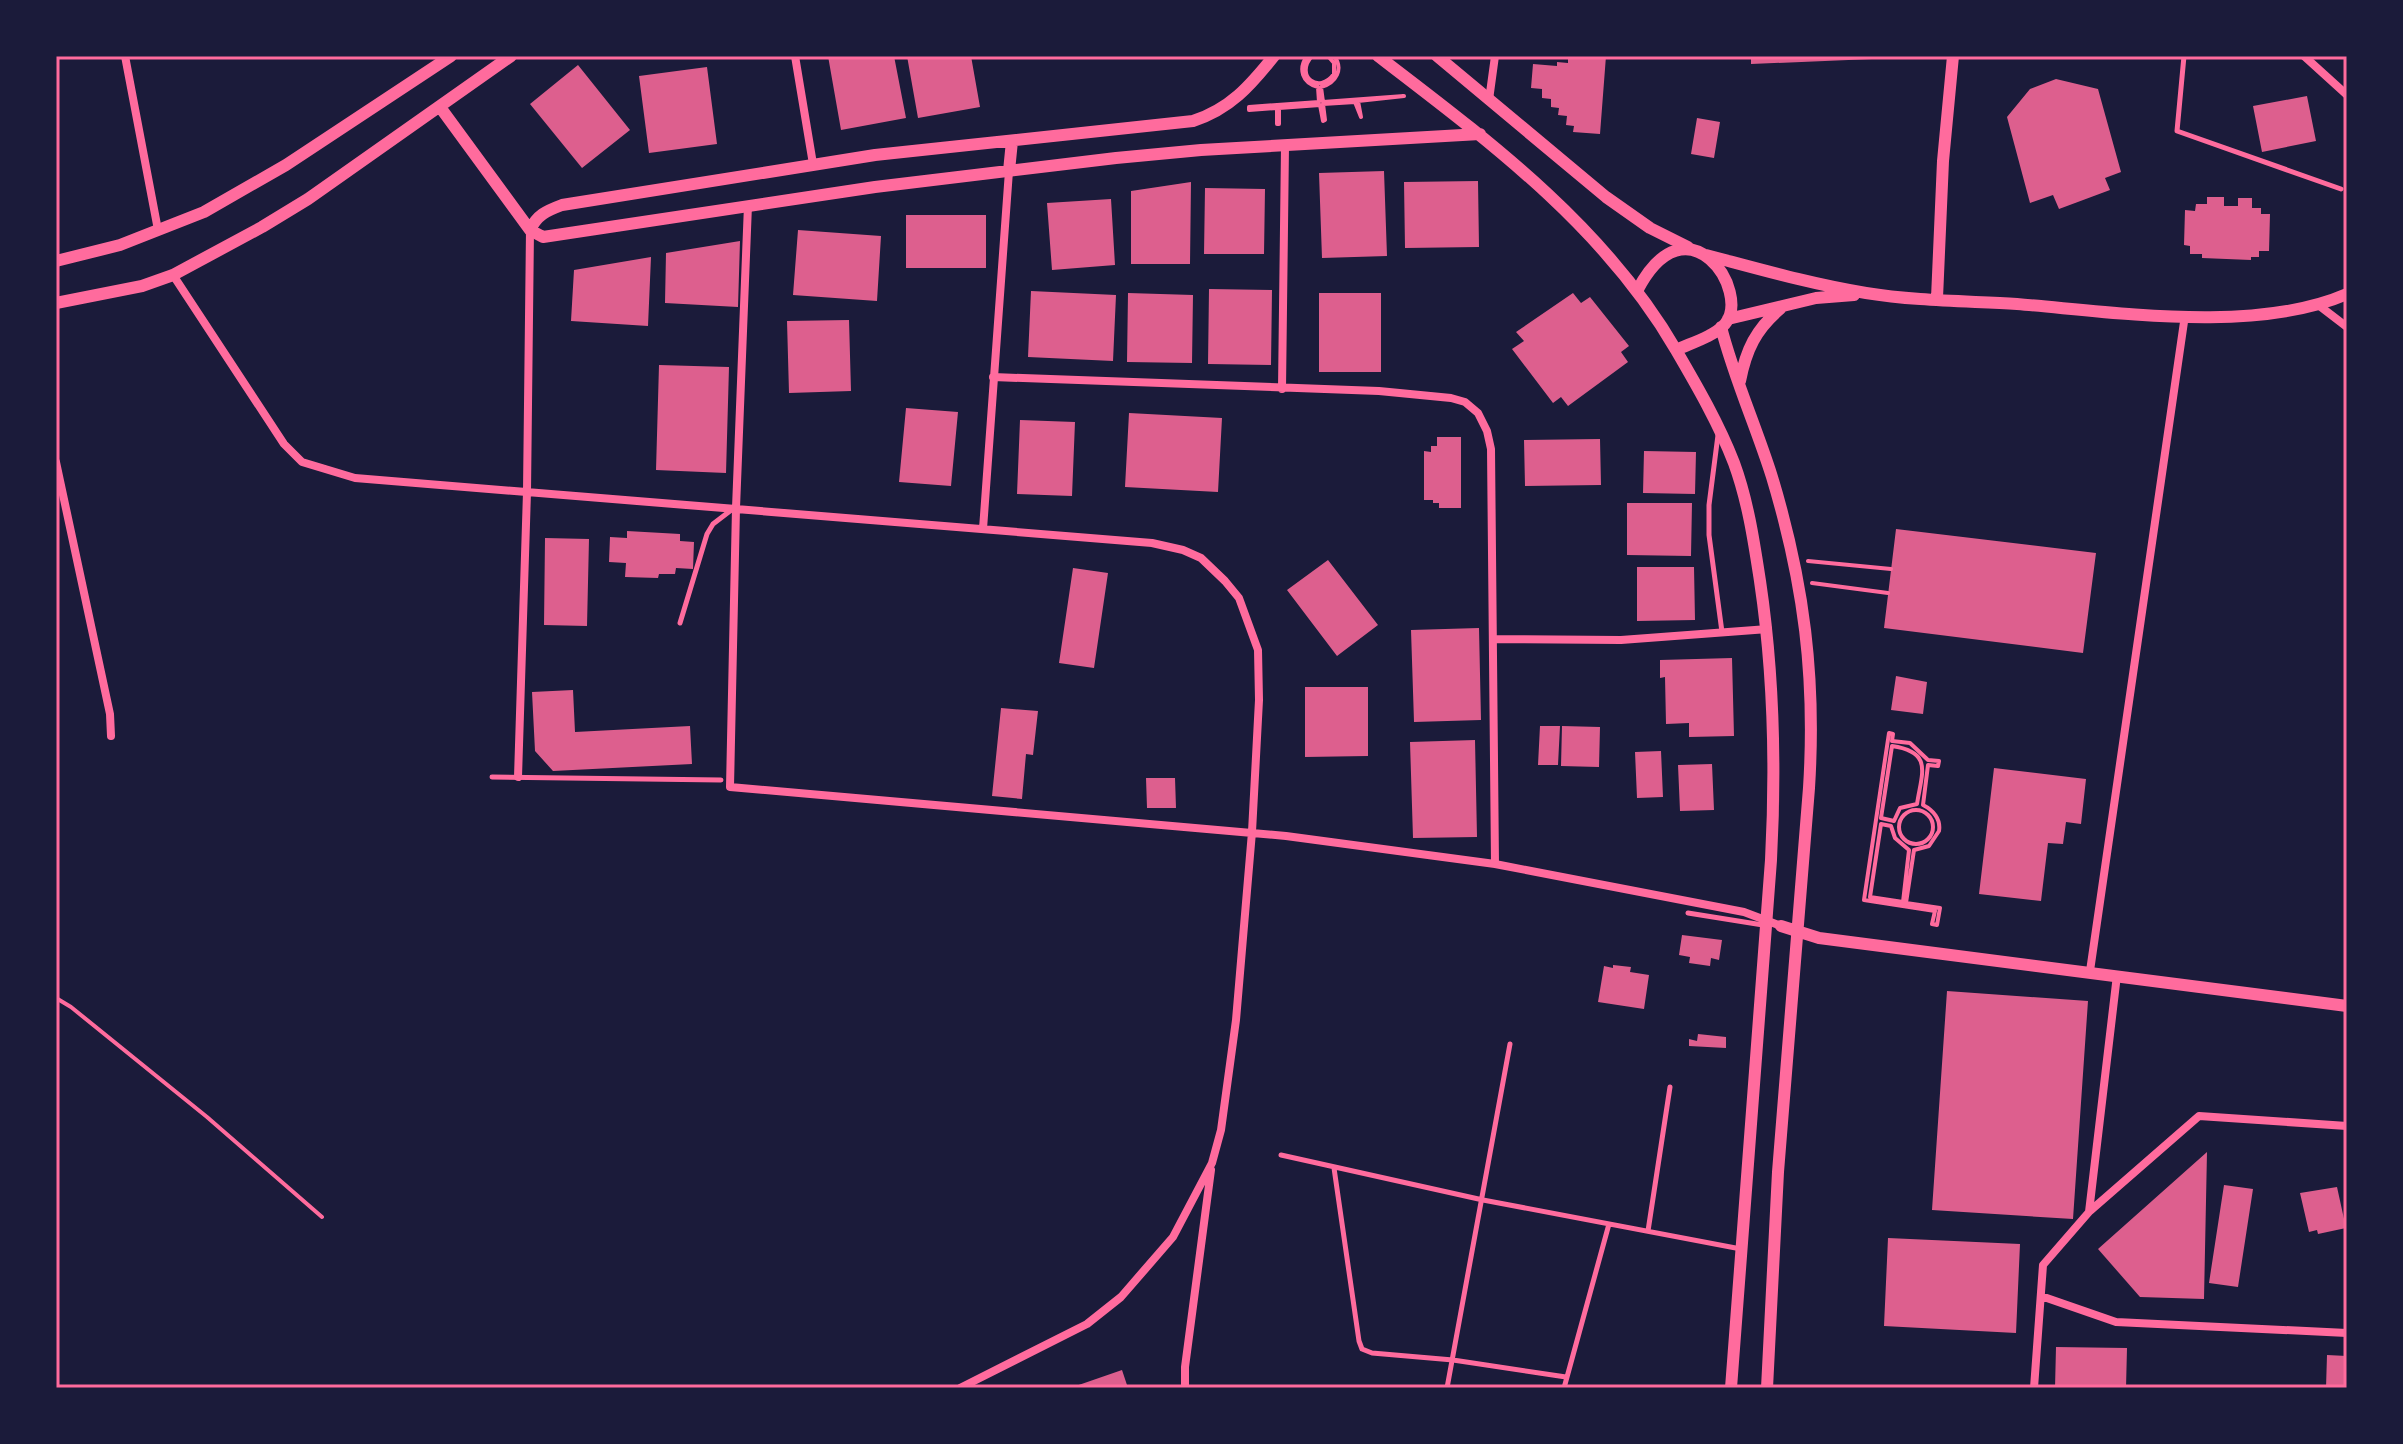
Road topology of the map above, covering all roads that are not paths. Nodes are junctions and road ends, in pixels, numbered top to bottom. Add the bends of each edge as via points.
1 (125, 56) edge
2 (451, 56) edge
3 (511, 56) edge
4 (795, 56) edge
5 (1274, 56) edge
6 (1378, 56) edge
7 (1437, 56) edge
8 (1495, 56) edge
9 (1953, 56) edge
10 (2184, 56) edge
11 (2304, 56) edge
12 (2347, 95) edge
13 (1489, 100) junction
14 (440, 107) junction
15 (1480, 134) junction
16 (1012, 141) junction
17 (1285, 146) junction
18 (813, 164) junction
19 (1009, 171) junction
20 (2341, 189) dead end
21 (748, 205) junction
22 (158, 230) junction
23 (530, 230) junction
24 (1691, 249) junction
25 (1706, 255) junction
26 (56, 261) edge
27 (173, 275) junction
28 (1637, 291) junction
29 (1868, 293) junction
30 (2347, 294) edge
31 (1937, 298) junction
32 (56, 303) edge
33 (1786, 304) junction
34 (2317, 304) junction
35 (2185, 315) junction
36 (1724, 323) junction
37 (2347, 327) edge
38 (1676, 350) junction
39 (993, 377) junction
40 (1739, 384) junction
41 (1282, 389) junction
42 (1719, 430) junction
43 (56, 462) edge
44 (527, 492) junction
45 (736, 508) junction
46 (983, 529) junction
47 (680, 623) dead end
48 (1768, 629) junction
49 (1723, 634) junction
50 (1493, 639) junction
51 (111, 736) dead end
52 (492, 777) dead end
53 (518, 777) junction
54 (721, 780) dead end
55 (1252, 832) junction
56 (1495, 864) junction
57 (1688, 913) dead end
58 (1764, 922) junction
59 (1781, 926) joint
60 (1798, 933) junction
61 (2090, 971) junction
62 (2117, 975) junction
63 (2347, 1006) edge
64 (1510, 1044) dead end
65 (1670, 1087) dead end
66 (2347, 1126) edge
67 (1281, 1155) dead end
68 (1212, 1163) junction
69 (1334, 1168) junction
70 (1483, 1200) junction
71 (2089, 1212) junction
72 (1609, 1224) junction
73 (1648, 1231) junction
74 (1741, 1249) junction
75 (2041, 1296) junction
76 (2347, 1333) edge
77 (1453, 1360) junction
78 (1566, 1377) junction
79 (960, 1388) edge
80 (1185, 1388) edge
81 (1447, 1388) edge
82 (1564, 1388) edge
83 (1731, 1388) edge
84 (1767, 1388) edge
85 (2034, 1388) edge

1 - 22 street
2 - 22 street via 286,165 204,212
3 - 14 street
4 - 18 street
5 - 16 street via 1232,103 1213,115
6 - 15 street
7 - 13 street
8 - 13 street
9 - 31 street
10 - 20 lane via 2177,131
11 - 12 street
13 - 24 street via 1606,197
14 - 23 street
14 - 27 street via 308,199
15 - 17 street
15 - 28 street via 1579,224
16 - 18 street
16 - 19 street
17 - 19 street
17 - 41 street
18 - 23 street via 562,205 536,219
19 - 21 street
19 - 39 street
21 - 23 street via 556,236
21 - 45 street
22 - 26 street
23 - 44 street
24 - 25 street
24 - 28 street via 1665,254
25 - 29 street
25 - 36 street via 1727,283 1730,305
27 - 32 street
27 - 44 street via 284,444 302,462 355,478
28 - 38 street
29 - 31 street
29 - 33 street
30 - 34 street
31 - 35 street
33 - 36 street
33 - 40 street via 1750,343
34 - 35 street via 2263,313
34 - 37 street
35 - 61 street
36 - 38 street
36 - 40 street
38 - 42 street
39 - 41 street
39 - 46 street
40 - 60 street via 1771,475 1808,640 1812,732
41 - 50 street via 1451,398 1478,413 1491,449
42 - 48 street via 1742,489
42 - 49 lane via 1709,535
43 - 51 street
44 - 45 street
44 - 53 street
45 - 46 street
45 - 47 lane via 720,516 707,534
45 - 55 street via 730,787
46 - 55 street via 1152,543 1201,558 1225,581 1239,598 1258,650
48 - 49 street
48 - 58 street via 1775,789
49 - 50 street
50 - 56 street
52 - 53 lane
53 - 54 lane
55 - 56 street
55 - 68 street via 1236,1020
56 - 58 street via 1744,912
57 - 58 lane
58 - 59 street
58 - 74 street
59 - 60 street
60 - 61 street
60 - 84 street
61 - 62 street
62 - 63 street
62 - 71 street
64 - 70 lane
65 - 73 lane
66 - 71 street via 2199,1116
67 - 69 lane
68 - 79 street via 1173,1237 1121,1297 1087,1324
68 - 80 street
69 - 70 lane
69 - 77 lane via 1362,1349
70 - 72 lane
70 - 77 lane
71 - 75 street via 2043,1265
72 - 73 lane
72 - 78 lane
73 - 74 lane
74 - 83 street
75 - 76 street via 2116,1322
75 - 85 street
77 - 78 lane
77 - 81 lane
78 - 82 lane

